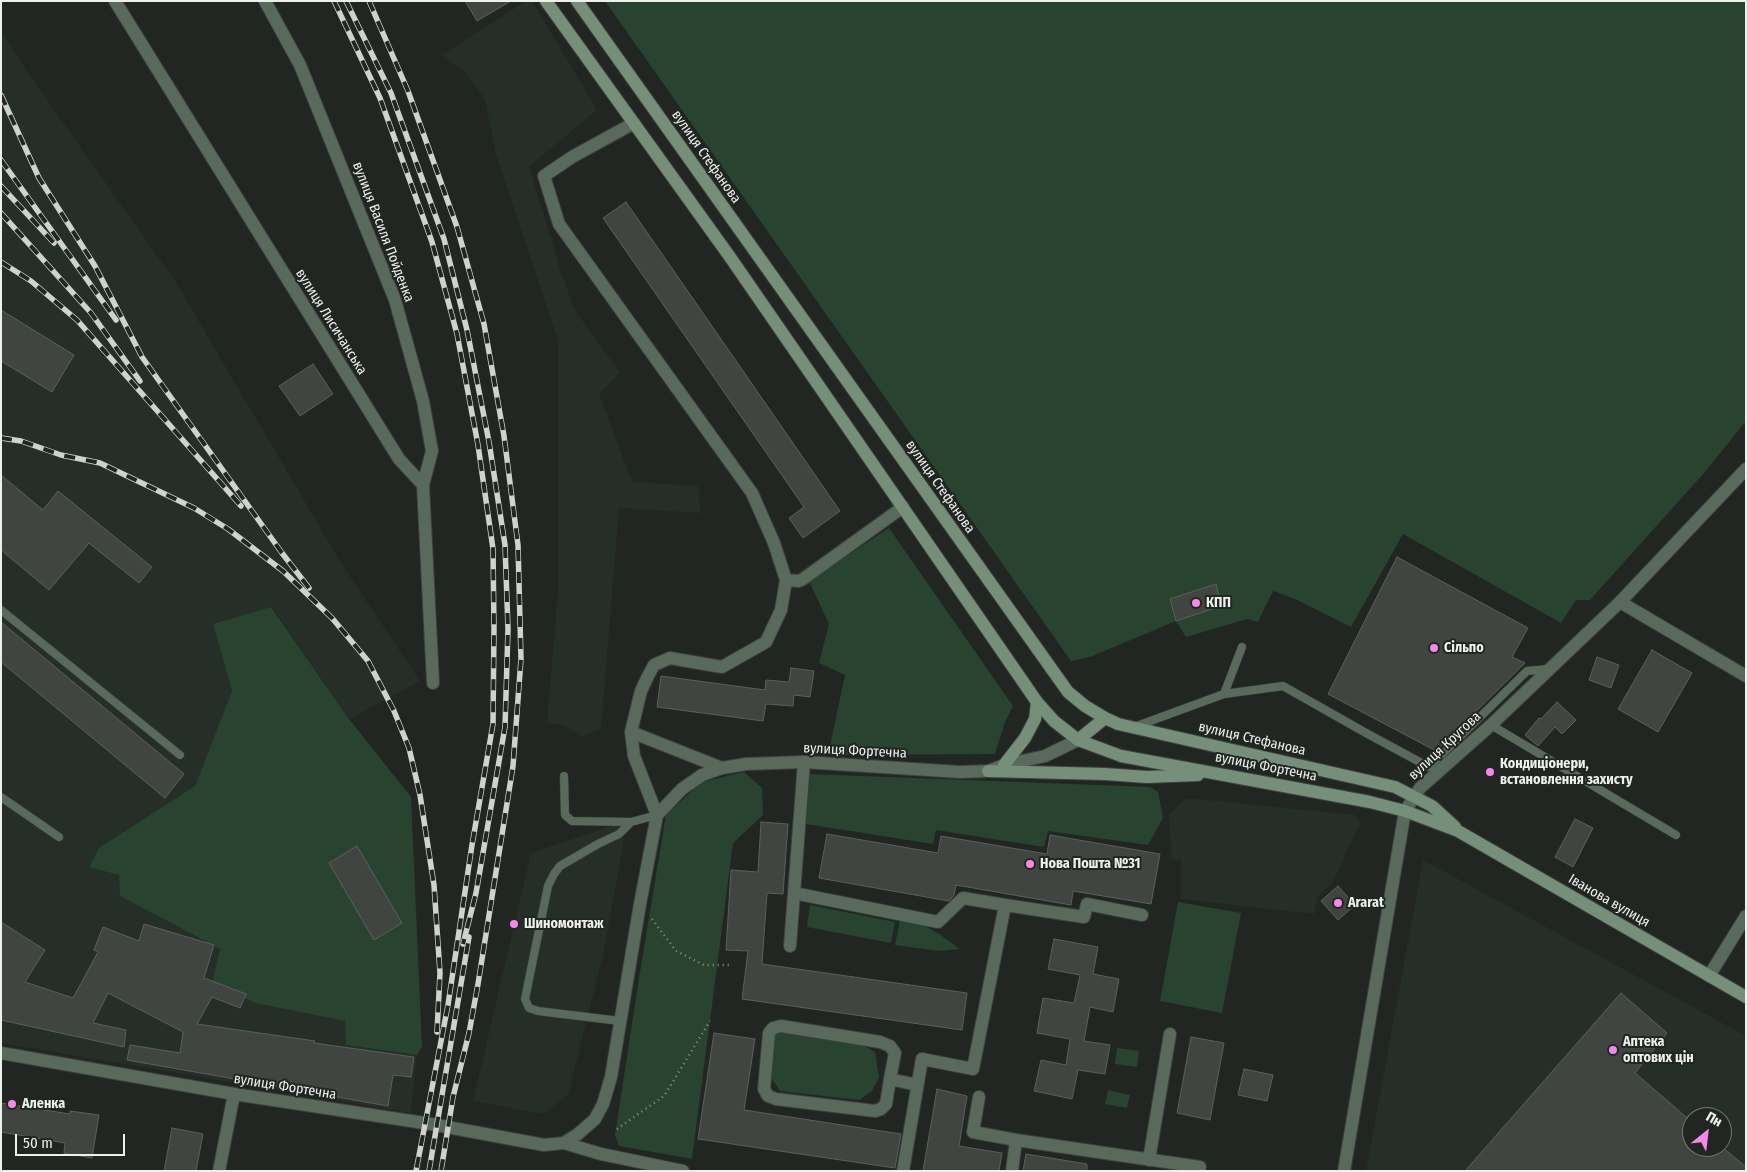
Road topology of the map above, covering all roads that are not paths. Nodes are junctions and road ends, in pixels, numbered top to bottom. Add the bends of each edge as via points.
1 (115, 1) edge
2 (265, 1) edge
3 (546, 1) edge
4 (577, 1) edge
5 (634, 123) junction
6 (1746, 469) edge
7 (423, 485) junction
8 (903, 508) junction
9 (786, 580) junction
10 (1620, 602) junction
11 (1, 610) edge
12 (1242, 647) dead end
13 (1549, 669) junction
14 (1746, 676) edge
15 (433, 683) dead end
16 (1224, 694) junction
17 (1038, 702) junction
18 (1105, 718) junction
19 (1490, 725) junction
20 (1132, 727) junction
21 (631, 732) junction
22 (1078, 740) junction
23 (180, 755) dead end
24 (804, 762) junction
25 (1004, 765) junction
26 (722, 768) junction
27 (988, 771) junction
28 (1220, 774) junction
29 (564, 776) dead end
30 (1414, 796) junction
31 (1, 797) edge
32 (1405, 811) junction
33 (657, 815) junction
34 (631, 822) junction
35 (1458, 831) junction
36 (1676, 835) dead end
37 (59, 837) dead end
38 (794, 893) junction
39 (1005, 905) junction
40 (1142, 915) dead end
41 (1746, 916) edge
42 (790, 946) dead end
43 (1709, 976) junction
44 (1746, 997) edge
45 (620, 1021) junction
46 (1170, 1034) dead end
47 (1, 1053) edge
48 (890, 1079) junction
49 (917, 1085) junction
50 (234, 1094) junction
51 (979, 1097) dead end
52 (1016, 1140) junction
53 (564, 1143) junction
54 (1150, 1160) junction
55 (1200, 1167) dead end
56 (219, 1171) edge
57 (683, 1171) edge
58 (903, 1171) edge
59 (1012, 1171) edge
60 (1344, 1171) edge

1 - 7 street, вулиця Лисичанська via 399,459
2 - 7 street, вулиця Василя Пойденка via 300,65 395,300 423,401 432,452
3 - 5 main road
4 - 18 main road, вулиця Стефанова via 1058,679 1068,692
5 - 8 main road
5 - 9 street via 544,176 559,224 752,493
6 - 10 street, вулиця Кругова
7 - 15 street
8 - 9 street via 804,579
8 - 17 main road
9 - 21 street via 781,610 766,642 722,667 670,658 654,664 641,691
10 - 13 street, вулиця Кругова
10 - 14 street
11 - 23 lane
12 - 16 lane
13 - 16 lane via 1527,672 1430,767 1283,686
13 - 19 street, вулиця Кругова
16 - 20 lane
17 - 22 main road
17 - 25 main road via 1025,738
18 - 20 main road, вулиця Стефанова
18 - 22 main road
19 - 30 street, вулиця Кругова
19 - 36 lane
20 - 30 main road, вулиця Стефанова via 1378,782
21 - 26 street
21 - 33 street via 634,756
22 - 25 street, вулиця Фортечна via 1045,756
22 - 28 main road, вулиця Фортечна via 1121,756
24 - 26 street, вулиця Фортечна
24 - 27 street, вулиця Фортечна
24 - 38 street
25 - 27 street, вулиця Фортечна
26 - 33 street, вулиця Фортечна via 702,775 682,789
27 - 28 main road via 1147,777
28 - 32 main road, вулиця Фортечна
29 - 34 lane via 565,815 572,821
30 - 32 street, вулиця Кругова
30 - 35 main road, Іванова вулиця via 1432,806
31 - 37 lane
32 - 35 main road, Іванова вулиця
32 - 60 street, вулиця Кругова
33 - 34 lane
33 - 45 street
34 - 45 lane via 619,834 560,866 554,874 548,886 525,1000 529,1008 538,1011
35 - 43 main road, Іванова вулиця
38 - 39 street via 938,922 963,898
38 - 42 street
39 - 40 street via 1084,917 1087,904
39 - 49 street via 973,1069 922,1059
41 - 43 street
43 - 44 main road, Іванова вулиця
45 - 53 street via 603,1104 595,1119
46 - 54 street
47 - 50 street, вулиця Фортечна
48 - 48 street via 895,1054 890,1046 880,1042 781,1026 769,1033 764,1089 768,1096 876,1111 886,1104
48 - 49 street
49 - 58 street
50 - 53 street, вулиця Фортечна via 544,1145
50 - 56 street
51 - 52 street via 973,1132
52 - 54 street
52 - 59 street
53 - 57 street, вулиця Фортечна
54 - 55 street

